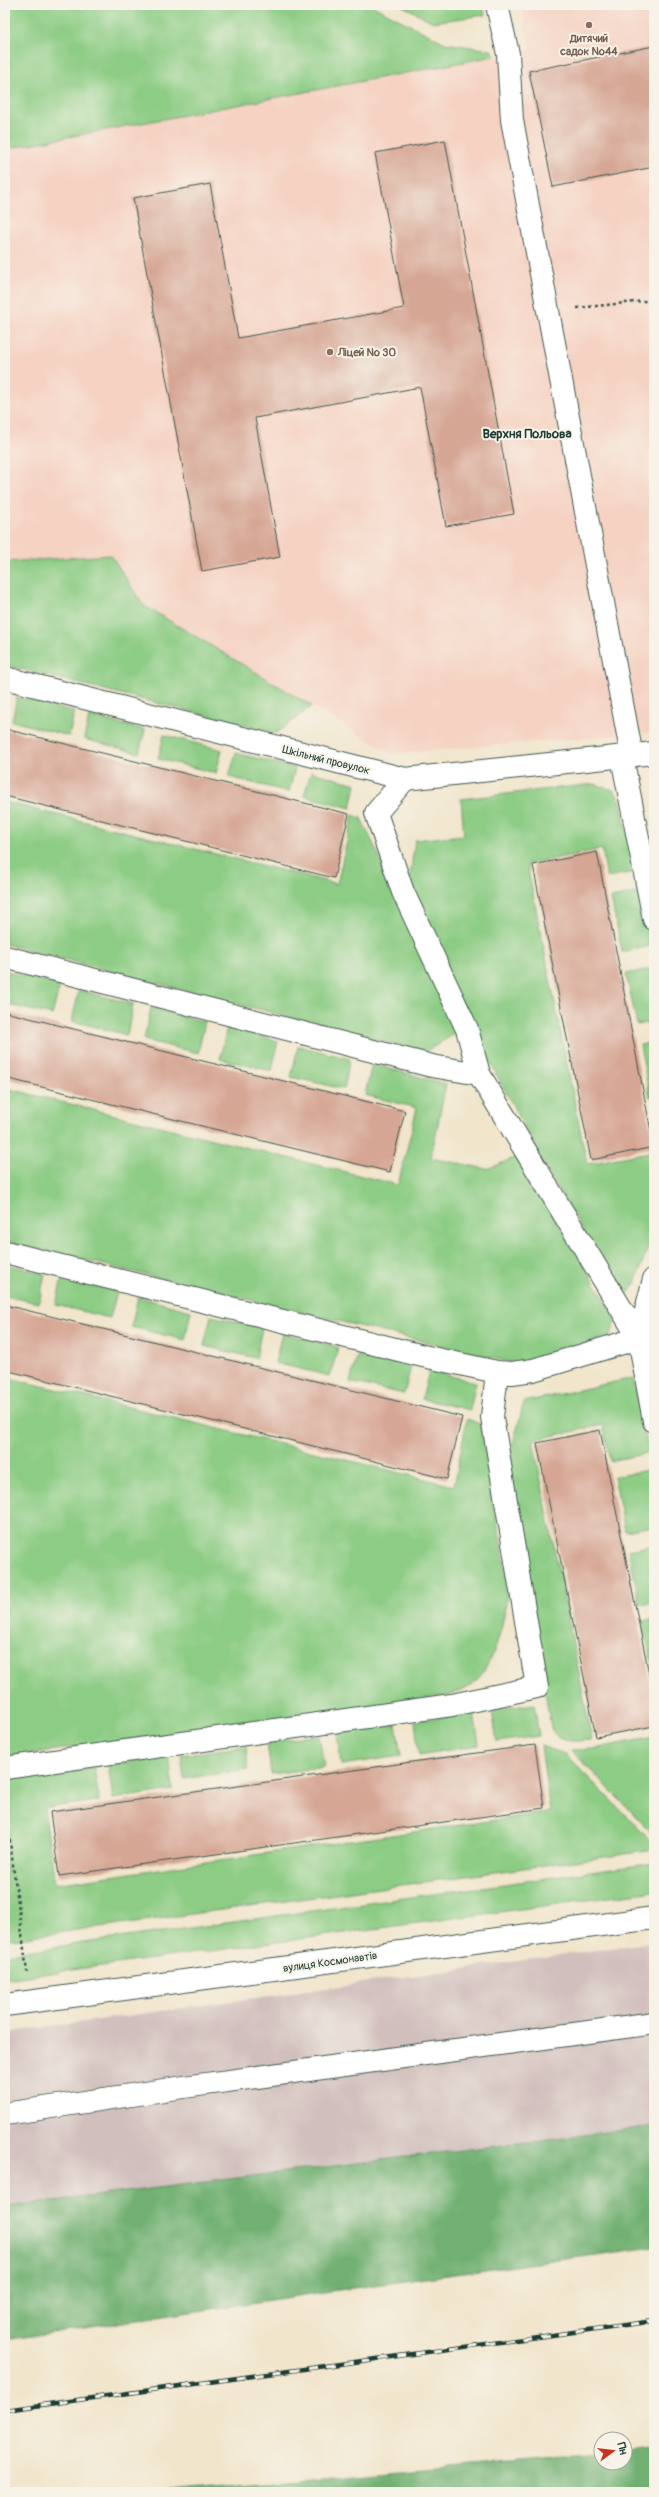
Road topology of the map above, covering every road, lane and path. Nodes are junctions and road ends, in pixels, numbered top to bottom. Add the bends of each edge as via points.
1 (497, 5) edge
2 (654, 300) edge
3 (549, 310) junction
4 (5, 678) edge
5 (654, 753) edge
6 (627, 757) junction
7 (405, 779) junction
8 (654, 919) edge
9 (5, 957) edge
10 (479, 1074) junction
11 (5, 1252) edge
12 (654, 1279) edge
13 (639, 1338) junction
14 (497, 1372) junction
15 (654, 1421) edge
16 (5, 1768) edge
17 (5, 1804) edge
18 (654, 1918) edge
19 (32, 2002) junction
20 (5, 2006) edge
21 (654, 2023) edge
22 (5, 2114) edge

1 - 3 street via 508,54 512,120
2 - 3 path
3 - 6 street
4 - 7 street, Шкільний провулок
5 - 6 street, Шкільний провулок
6 - 7 street, Шкільний провулок
6 - 8 street
7 - 10 street via 376,813 403,892 467,1029
9 - 10 street via 432,1066
10 - 13 street
11 - 14 street
12 - 13 street
13 - 14 street via 533,1370
13 - 15 street
14 - 16 street via 492,1417 537,1687 452,1705
17 - 19 path
18 - 19 street, вулиця Космонавтів
19 - 20 street, вулиця Космонавтів
21 - 22 street

